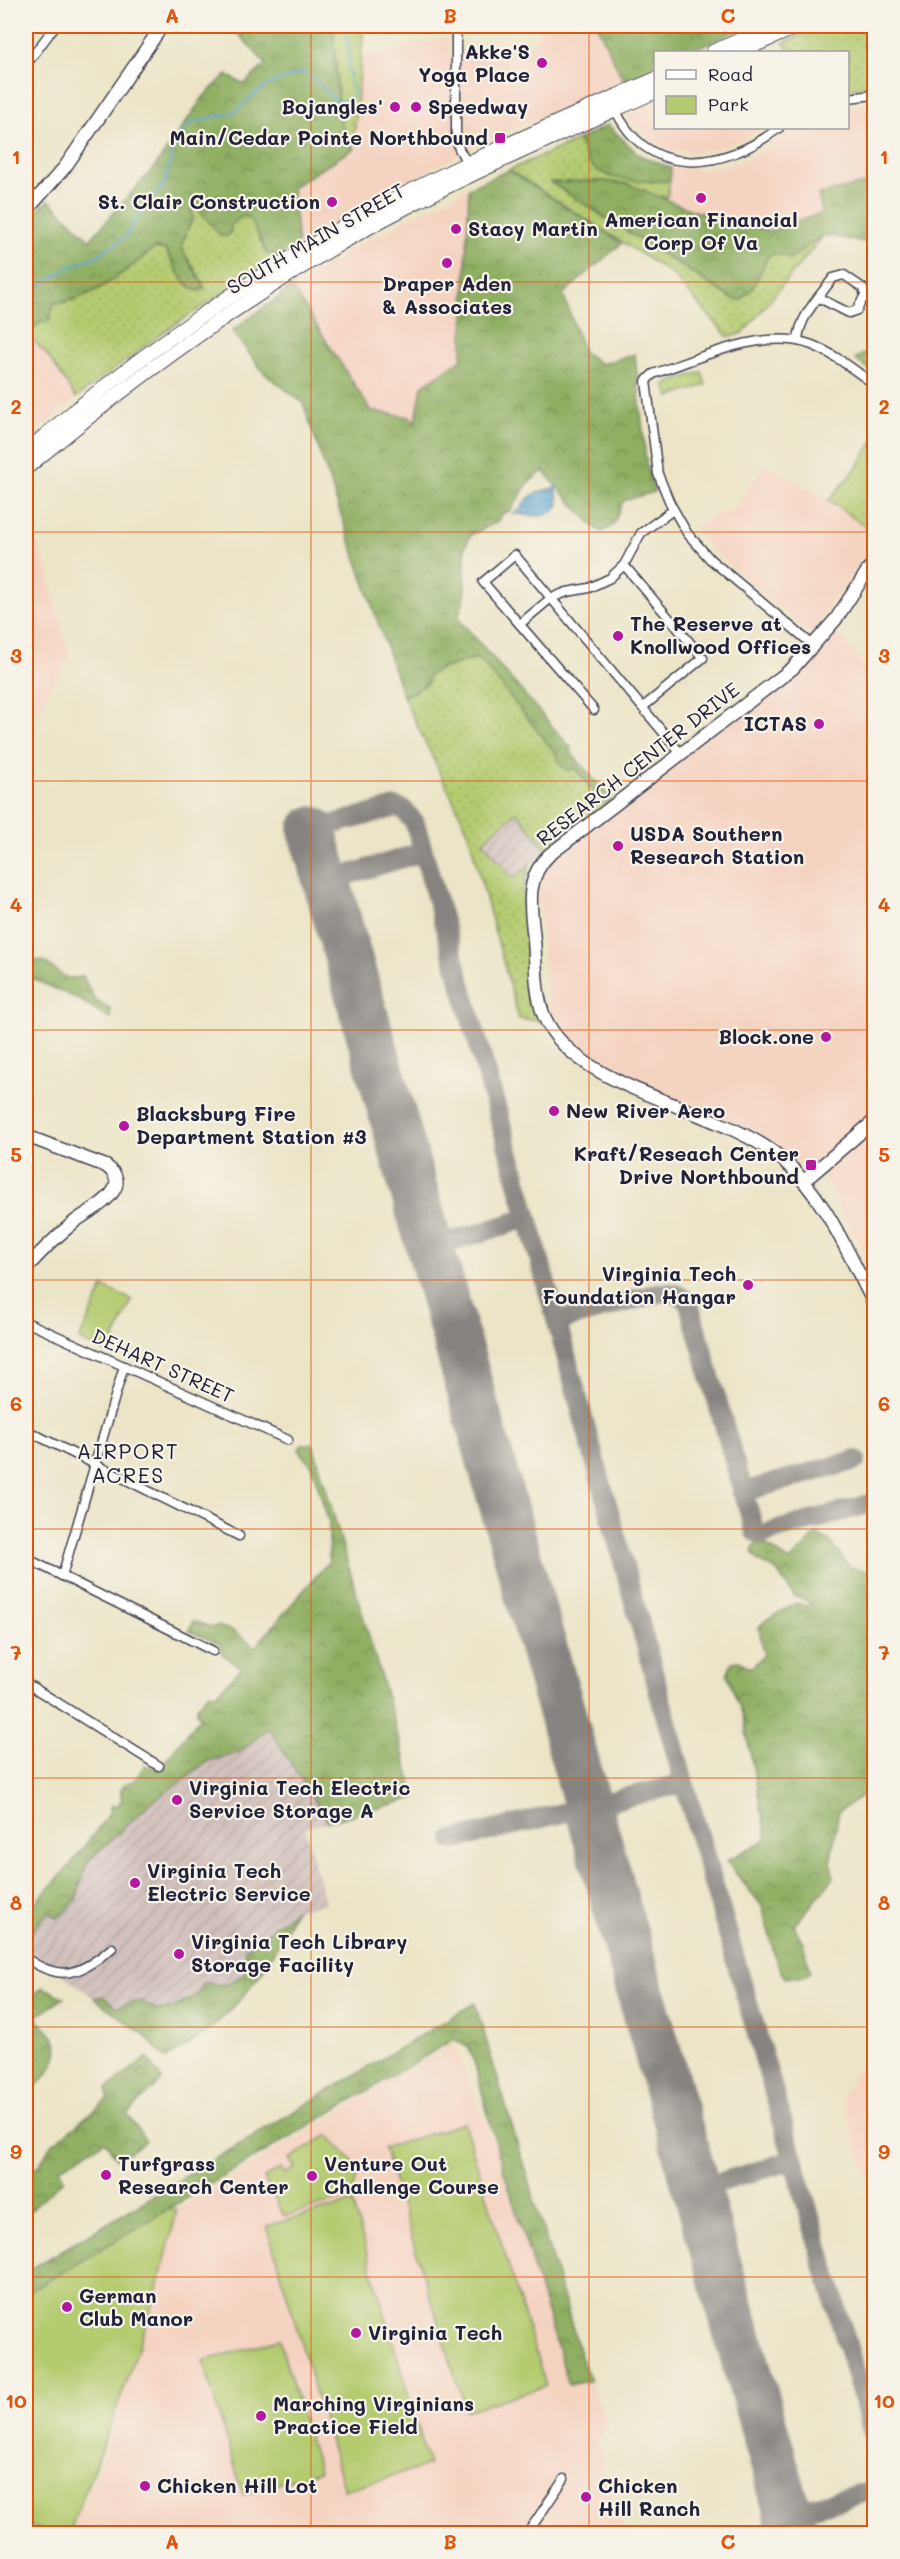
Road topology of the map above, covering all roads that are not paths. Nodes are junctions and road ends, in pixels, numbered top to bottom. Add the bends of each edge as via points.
1 (55, 26) edge
2 (162, 26) edge
3 (772, 26) edge
4 (798, 26) edge
5 (456, 35) dead end
6 (715, 51) edge
7 (741, 51) edge
8 (26, 65) edge
9 (654, 80) edge
10 (654, 92) edge
11 (874, 95) edge
12 (849, 98) edge
13 (613, 104) junction
14 (778, 129) edge
15 (468, 164) junction
16 (26, 211) edge
17 (819, 297) junction
18 (229, 304) junction
19 (798, 341) junction
20 (874, 384) edge
21 (26, 452) edge
22 (26, 468) edge
23 (673, 510) junction
24 (874, 561) edge
25 (624, 565) junction
26 (551, 598) junction
27 (520, 624) junction
28 (814, 646) junction
29 (643, 707) junction
30 (594, 710) dead end
31 (682, 755) junction
32 (874, 1121) edge
33 (26, 1136) edge
34 (804, 1181) junction
35 (26, 1269) edge
36 (874, 1303) edge
37 (26, 1322) edge
38 (124, 1366) junction
39 (26, 1430) edge
40 (288, 1440) dead end
41 (94, 1464) junction
42 (238, 1536) dead end
43 (26, 1558) edge
44 (62, 1576) junction
45 (213, 1651) dead end
46 (26, 1683) edge
47 (159, 1766) dead end
48 (112, 1948) dead end
49 (26, 1958) edge
50 (564, 2479) dead end
51 (527, 2534) edge

1 - 8 street
2 - 16 main road via 65,167
3 - 6 main road
4 - 7 main road
5 - 15 street via 456,137
9 - 13 main road, SOUTH MAIN STREET
10 - 13 main road, SOUTH MAIN STREET
11 - 12 street
13 - 14 street via 622,125 637,142 656,154 681,161 703,161 739,152
13 - 15 main road, SOUTH MAIN STREET
13 - 18 main road, SOUTH MAIN STREET via 378,222
15 - 18 main road, SOUTH MAIN STREET via 328,236
17 - 17 street via 840,275 863,288 865,295 857,310 849,313
17 - 19 street via 805,318
18 - 21 main road, SOUTH MAIN STREET via 137,362
18 - 22 main road, SOUTH MAIN STREET
19 - 20 street via 829,354
19 - 23 street via 766,339 653,374 646,382 658,474
23 - 25 street via 641,533
23 - 28 street via 705,554
24 - 28 main road, RESEARCH CENTER DRIVE
25 - 26 street via 600,584
25 - 29 street via 703,658
26 - 27 street
26 - 27 street via 514,555 483,582
26 - 29 street
27 - 30 street
28 - 31 main road, RESEARCH CENTER DRIVE via 764,692
29 - 31 street
31 - 34 main road, RESEARCH CENTER DRIVE via 549,855 536,871 530,897 541,1006 552,1030 586,1063 640,1092 748,1136 781,1158
32 - 34 main road
33 - 35 main road via 106,1166 116,1177 113,1192
34 - 36 main road, RESEARCH CENTER DRIVE
37 - 38 street, DEHART STREET
38 - 40 street, DEHART STREET
38 - 41 street
39 - 41 street
41 - 42 street
41 - 44 street
43 - 44 street
44 - 45 street
46 - 47 street
48 - 49 street via 86,1968 68,1973 45,1970
50 - 51 street

